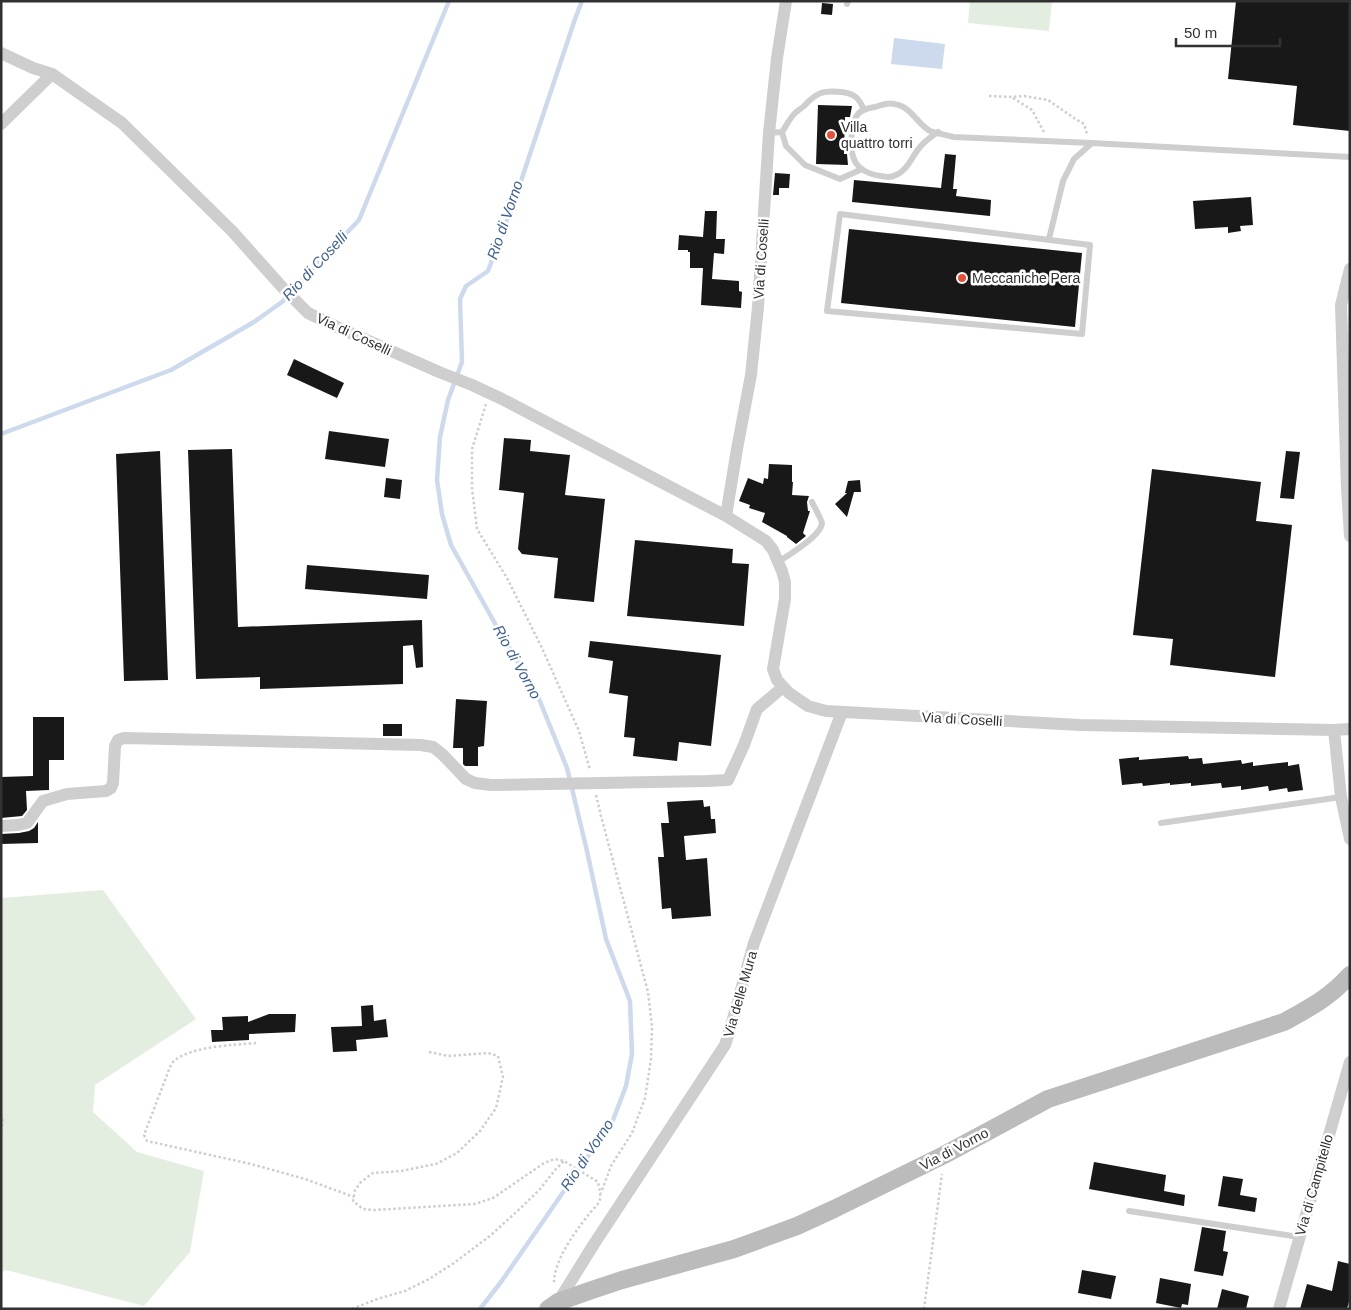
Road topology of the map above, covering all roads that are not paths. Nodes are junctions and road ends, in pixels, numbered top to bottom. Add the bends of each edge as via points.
1 (786, 1) edge
2 (1, 53) edge
3 (52, 74) junction
4 (864, 110) junction
5 (1, 124) edge
6 (782, 132) junction
7 (938, 132) junction
8 (769, 133) junction
9 (1091, 143) junction
10 (1350, 157) edge
11 (862, 169) junction
12 (1049, 239) junction
13 (1350, 269) edge
14 (812, 502) dead end
15 (726, 516) junction
16 (1350, 536) edge
17 (778, 562) junction
18 (783, 687) junction
19 (842, 712) junction
20 (1350, 729) edge
21 (1334, 730) junction
22 (1341, 797) junction
23 (1161, 823) dead end
24 (1, 826) edge
25 (1350, 839) edge
26 (1350, 975) edge
27 (1350, 1062) edge
28 (1128, 1211) dead end
29 (1299, 1237) junction
30 (553, 1305) edge
31 (1279, 1309) edge

1 - 8 street, Via di Coselli
2 - 3 street, Via di Coselli
3 - 5 street
3 - 15 street, Via di Coselli via 122,123 232,231 308,313 489,393
4 - 6 lane via 853,95 823,92 814,95 794,113
4 - 7 lane via 895,104 930,131
4 - 11 lane via 856,117 851,140 853,156
6 - 8 lane
6 - 11 lane via 786,146 815,170 840,179
7 - 9 lane via 952,137
7 - 11 lane via 920,147 897,175 888,178 875,176
8 - 15 street, Via di Coselli via 751,376
9 - 10 lane
9 - 12 lane via 1074,159 1063,181
12 - 12 lane via 840,214 827,311 1082,334 1090,245
13 - 16 street via 1341,305
14 - 17 lane via 822,526
15 - 17 street, Via di Coselli via 766,541
17 - 18 street, Via di Coselli via 785,600 773,669
18 - 19 street, Via di Coselli via 808,706
18 - 24 street via 757,709 728,780 491,785 466,779 433,747 421,745 124,738 115,746 111,788 43,801 27,823
19 - 21 street, Via di Coselli via 1080,725
19 - 30 street, Via delle Mura via 754,943 725,1045
20 - 21 street, Via di Coselli
21 - 22 street
22 - 23 lane
22 - 25 street
26 - 30 street, Via di Vorno via 1314,1006 1284,1022 1048,1099 944,1156 797,1226 734,1249 622,1280
27 - 29 street, Via di Campitello
28 - 29 lane
29 - 31 street, Via di Campitello

